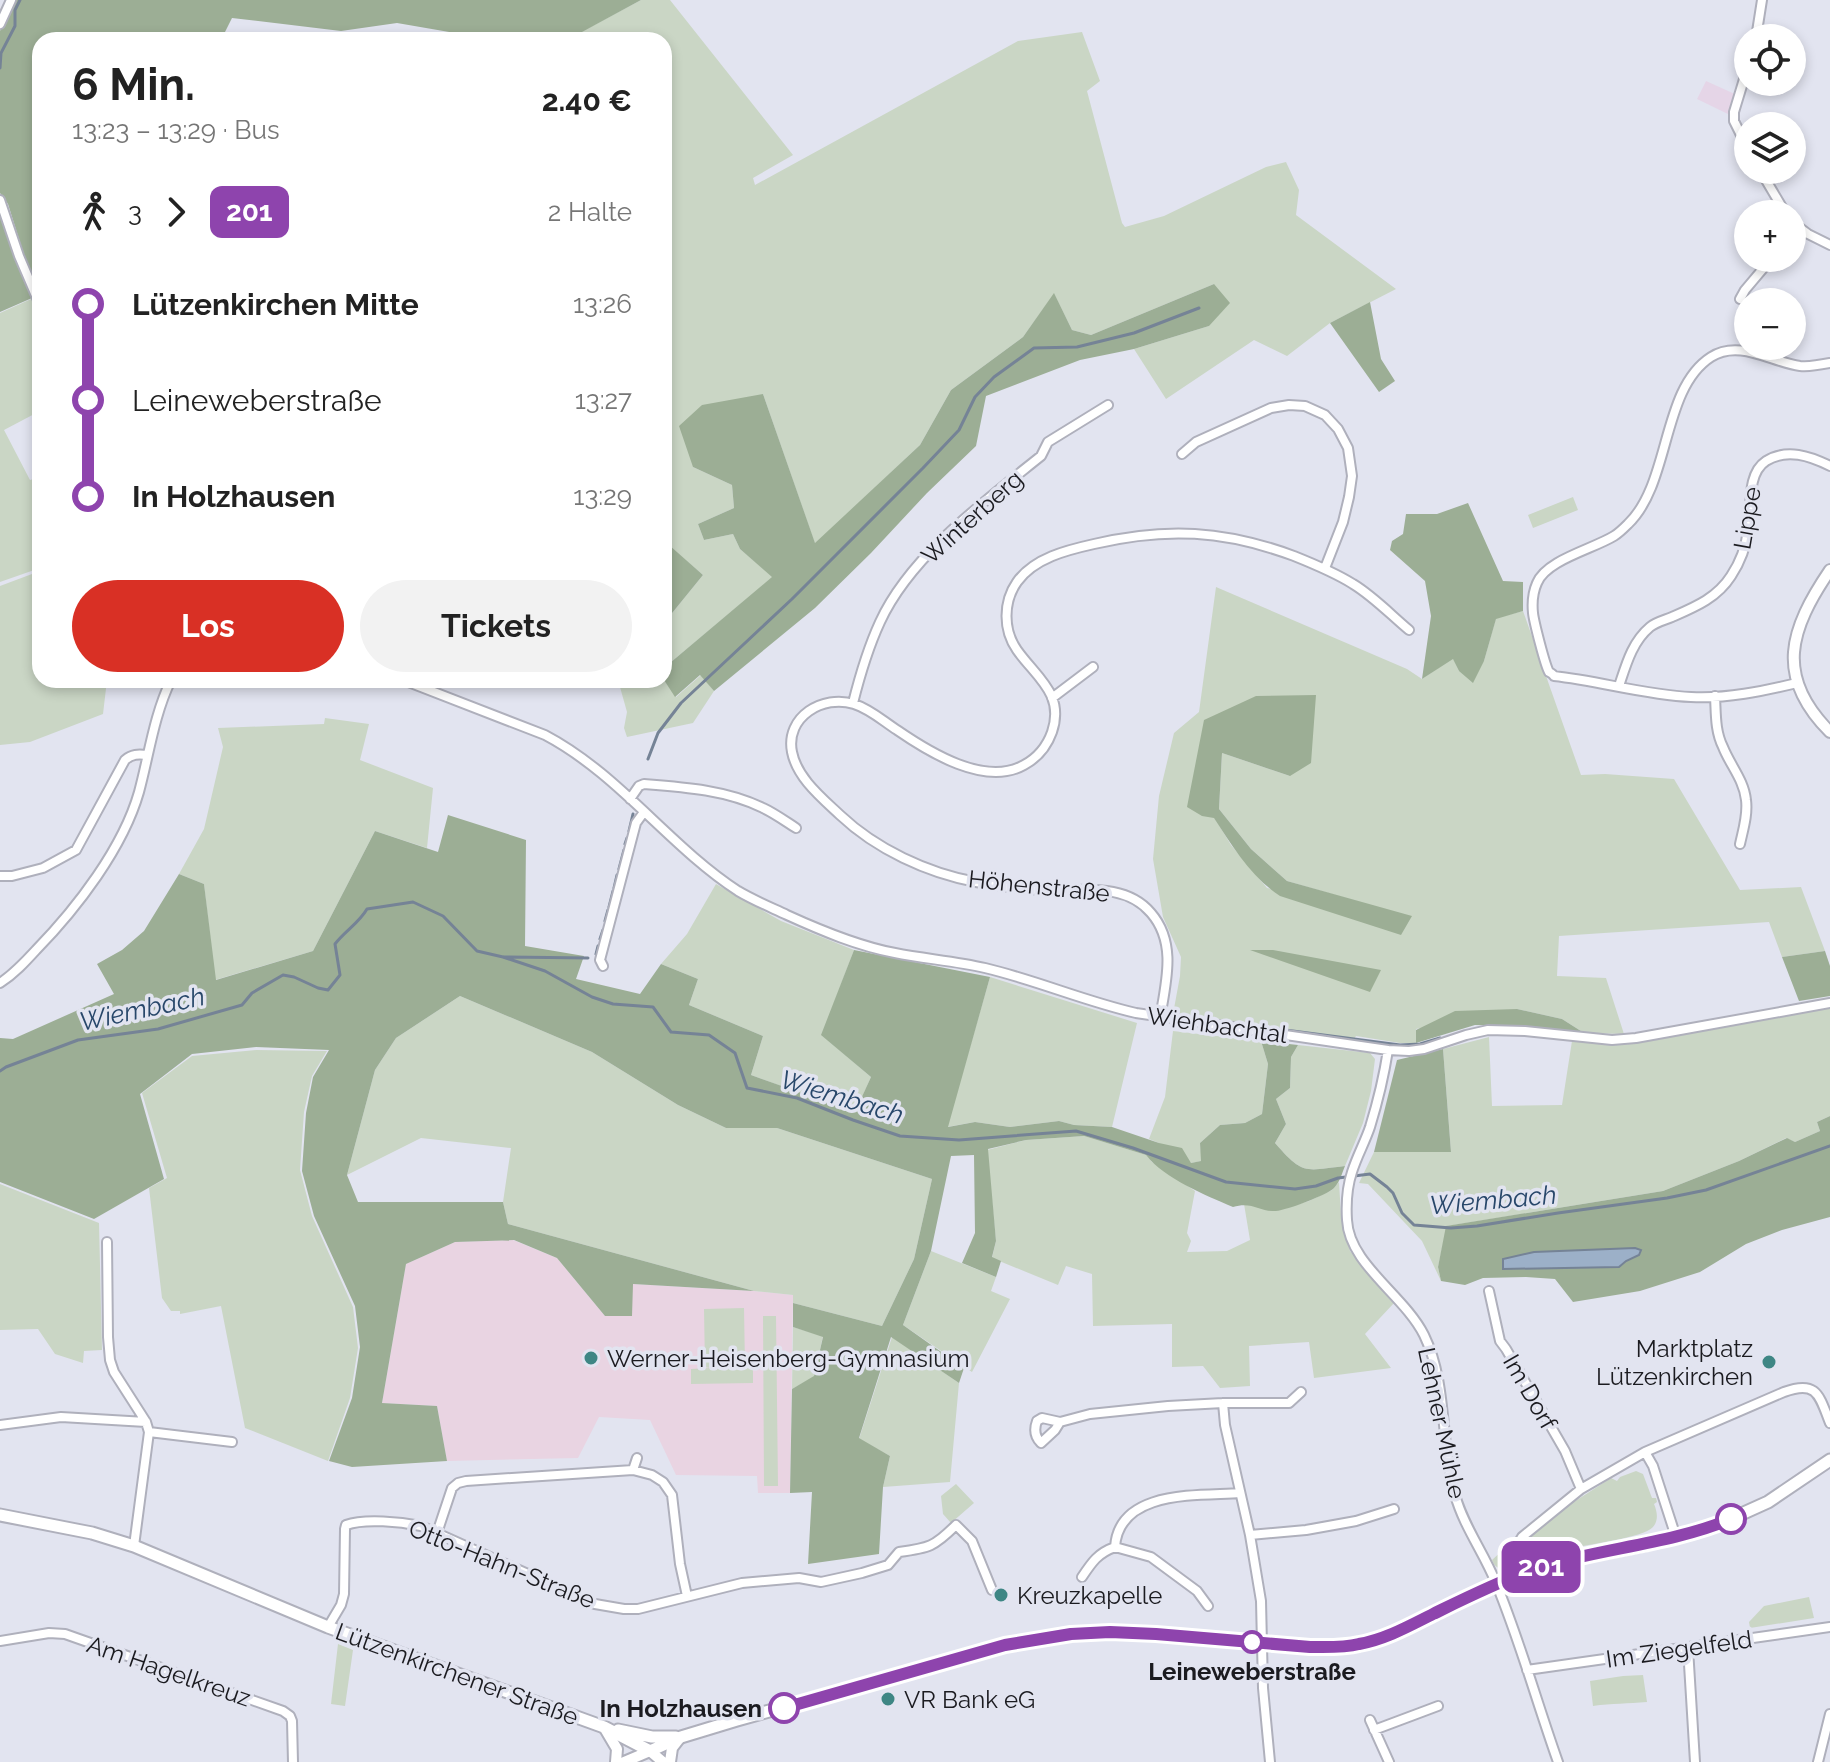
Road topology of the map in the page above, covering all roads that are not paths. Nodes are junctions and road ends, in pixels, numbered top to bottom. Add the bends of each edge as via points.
1 (11, 0) edge
2 (1762, 0) edge
3 (0, 24) edge
4 (1758, 24) edge
5 (0, 200) edge
6 (1806, 233) edge
7 (1830, 245) edge
8 (1760, 272) edge
9 (32, 286) edge
10 (1747, 288) edge
11 (1830, 363) edge
12 (1108, 405) dead end
13 (1182, 454) dead end
14 (1830, 466) edge
15 (1325, 568) junction
16 (1830, 570) edge
17 (1409, 630) dead end
18 (1093, 667) dead end
19 (1797, 683) junction
20 (1619, 686) junction
21 (168, 688) edge
22 (424, 688) edge
23 (1715, 696) junction
24 (1052, 698) junction
25 (853, 703) junction
26 (1830, 732) edge
27 (147, 755) junction
28 (630, 799) junction
29 (644, 812) junction
30 (796, 828) dead end
31 (1740, 844) dead end
32 (0, 876) edge
33 (603, 966) dead end
34 (0, 983) edge
35 (1830, 1003) edge
36 (1160, 1018) junction
37 (1388, 1050) junction
38 (107, 1242) dead end
39 (1489, 1291) dead end
40 (1301, 1392) dead end
41 (1223, 1403) junction
42 (146, 1422) junction
43 (1060, 1422) dead end
44 (1830, 1423) edge
45 (0, 1425) edge
46 (149, 1432) junction
47 (232, 1442) dead end
48 (1645, 1452) junction
49 (637, 1458) dead end
50 (1830, 1460) edge
51 (633, 1470) junction
52 (1581, 1489) junction
53 (1240, 1493) junction
54 (1394, 1509) dead end
55 (0, 1515) edge
56 (437, 1533) junction
57 (1250, 1535) junction
58 (1676, 1537) junction
59 (134, 1546) junction
60 (1115, 1547) junction
61 (1516, 1547) dead end
62 (1082, 1577) dead end
63 (1497, 1585) junction
64 (992, 1590) dead end
65 (687, 1596) junction
66 (1208, 1606) dead end
67 (328, 1627) junction
68 (1830, 1627) edge
69 (0, 1641) edge
70 (1263, 1643) junction
71 (1688, 1648) junction
72 (1527, 1670) junction
73 (1438, 1706) dead end
74 (1830, 1714) edge
75 (1370, 1720) dead end
76 (604, 1727) junction
77 (1374, 1730) junction
78 (681, 1737) junction
79 (650, 1751) junction
80 (293, 1762) edge
81 (616, 1762) edge
82 (624, 1762) edge
83 (663, 1762) edge
84 (670, 1762) edge
85 (1270, 1762) edge
86 (1389, 1762) edge
87 (1558, 1762) edge
88 (1695, 1762) edge
89 (1818, 1762) edge

1 - 3 street
2 - 4 street
5 - 9 street
6 - 7 street
8 - 10 street
11 - 20 street via 1809,367 1741,350 1712,356 1688,381 1650,490 1633,519 1613,537 1542,574 1533,617 1549,672
12 - 25 street, Winterberg via 1048,442 1041,456 953,529 908,576 881,619
13 - 15 street via 1196,442 1271,408 1305,406 1325,415 1348,448 1352,476 1343,522
14 - 20 street, Lippe via 1790,453 1763,463 1755,475 1743,553 1730,579 1700,605 1652,625 1629,657
15 - 17 street via 1356,585
15 - 24 street via 1264,545 1199,533 1124,537 1054,555 1032,566 1017,582 1006,617 1016,649
16 - 19 street via 1799,626
18 - 24 street
19 - 23 street
19 - 26 street
20 - 23 street
21 - 27 street
22 - 28 street, Wiehbachtal via 563,744
23 - 31 street via 1719,736 1746,797
24 - 25 street via 1054,727 1039,754 1012,771 994,773 956,763
25 - 36 street, Höhenstraße via 835,701 807,710 792,739 797,765 831,806 870,838 951,876 1026,889 1106,891 1141,903 1164,933 1168,959
27 - 32 street via 125,760 76,850 43,868
27 - 34 street via 133,808 92,883 57,928
28 - 29 street, Wiehbachtal
28 - 30 street via 644,784 697,789 749,802
29 - 33 street via 636,823 600,960
29 - 36 street, Wiehbachtal via 731,886 814,927 864,945 984,968
35 - 37 street, Wiehbachtal via 1653,1036 1612,1040 1488,1030 1424,1049
36 - 37 street, Wiehbachtal
37 - 63 street, Lehner Mühle via 1369,1130 1352,1171 1347,1224 1364,1263 1424,1334 1438,1382 1456,1501
38 - 42 street via 110,1360
39 - 52 street, Im Dorf via 1500,1341 1565,1451
40 - 41 street via 1289,1403
41 - 43 street via 1090,1414
41 - 53 street
42 - 45 street via 61,1417
42 - 46 street
44 - 48 street via 1819,1396 1805,1386
46 - 47 street
46 - 59 street
48 - 52 street
48 - 58 street
49 - 51 street
50 - 58 main road via 1742,1515
51 - 56 street via 458,1483
51 - 65 street via 663,1482 672,1495
52 - 61 street
53 - 57 street
53 - 60 street via 1151,1502 1120,1527
54 - 57 street via 1356,1521
55 - 59 main road, Lützenkirchener Straße
56 - 65 street, Otto-Hahn-Straße via 595,1604 638,1609
56 - 67 street, Otto-Hahn-Straße via 406,1523 346,1525 344,1594
57 - 70 street
58 - 63 main road via 1567,1560
59 - 67 main road, Lützenkirchener Straße
60 - 62 street via 1101,1552
60 - 66 street via 1151,1557 1197,1591
63 - 70 main road via 1360,1644
63 - 72 street, Lehner Mühle
64 - 65 street, Otto-Hahn-Straße via 972,1541 956,1525 930,1547 899,1552 888,1565 862,1573 821,1582 799,1578 742,1583
67 - 76 main road, Lützenkirchener Straße
68 - 71 street, Im Ziegelfeld
69 - 80 street, Am Hagelkreuz via 65,1634 283,1711 292,1721
70 - 78 main road via 1141,1633 1056,1636 1005,1645
70 - 85 street
71 - 72 street, Im Ziegelfeld
71 - 88 street
72 - 87 street, Lehner Mühle
73 - 77 street
74 - 89 street
75 - 77 street
76 - 78 main road
76 - 79 main road, Lützenkirchener Straße
76 - 81 street via 617,1749
77 - 86 street
78 - 79 main road
78 - 84 street
79 - 82 street
79 - 83 street

